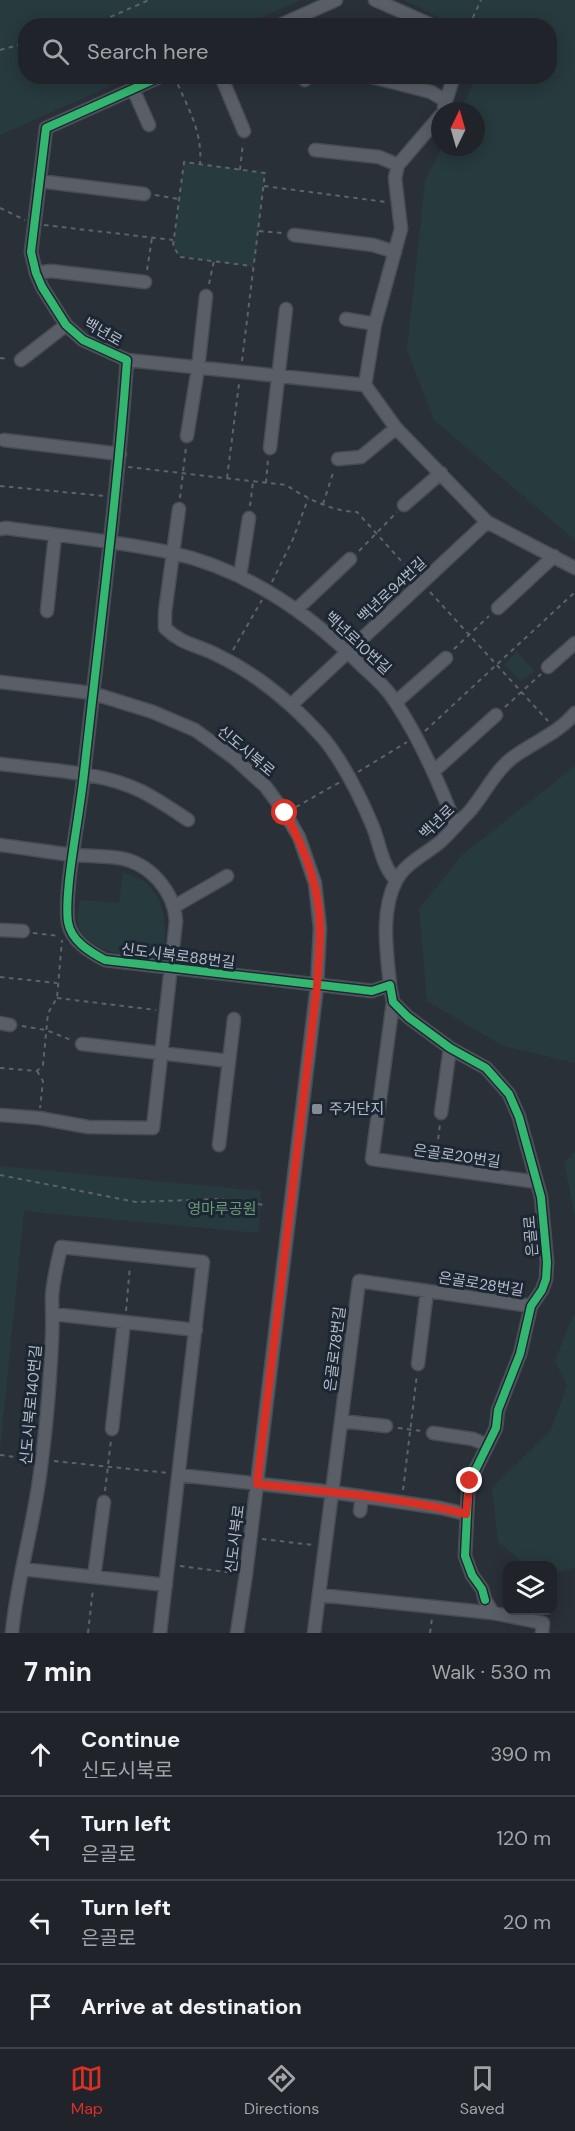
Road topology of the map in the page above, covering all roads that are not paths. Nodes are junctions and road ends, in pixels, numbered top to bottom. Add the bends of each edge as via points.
1 (336, 0) edge
2 (375, 0) edge
3 (296, 18) edge
4 (416, 18) edge
5 (144, 84) edge
6 (224, 84) edge
7 (400, 84) edge
8 (451, 84) edge
9 (133, 89) junction
10 (440, 102) edge
11 (445, 102) edge
12 (149, 125) dead end
13 (431, 126) edge
14 (244, 131) road end
15 (315, 150) dead end
16 (398, 165) junction
17 (39, 181) junction
18 (144, 194) road end
19 (294, 235) road end
20 (395, 252) junction
21 (36, 273) junction
22 (145, 282) road end
23 (206, 296) road end
24 (286, 309) dead end
25 (346, 319) dead end
26 (375, 324) junction
27 (66, 325) junction
28 (21, 360) dead end
29 (127, 360) junction
30 (198, 368) junction
31 (278, 377) junction
32 (365, 385) junction
33 (396, 428) junction
34 (188, 436) road end
35 (4, 440) dead end
36 (270, 448) road end
37 (120, 454) junction
38 (338, 459) road end
39 (441, 473) junction
40 (404, 505) road end
41 (179, 509) road end
42 (249, 518) road end
43 (487, 522) junction
44 (3, 528) edge
45 (55, 535) junction
46 (110, 541) junction
47 (174, 554) junction
48 (554, 556) junction
49 (350, 559) road end
50 (575, 568) edge
51 (240, 576) junction
52 (498, 608) road end
53 (297, 609) junction
54 (47, 611) dead end
55 (575, 643) edge
56 (348, 652) junction
57 (446, 658) road end
58 (548, 667) road end
59 (0, 682) edge
60 (92, 693) junction
61 (396, 702) junction
62 (291, 705) junction
63 (575, 713) edge
64 (496, 715) road end
65 (0, 764) edge
66 (434, 771) junction
67 (84, 775) junction
68 (188, 820) dead end
69 (456, 825) junction
70 (0, 845) edge
71 (72, 855) junction
72 (227, 876) dead end
73 (396, 880) junction
74 (175, 906) junction
75 (0, 930) edge
76 (23, 931) road end
77 (172, 968) junction
78 (317, 986) junction
79 (390, 986) junction
80 (393, 1002) junction
81 (234, 1019) dead end
82 (81, 1044) road end
83 (450, 1048) junction
84 (162, 1054) junction
85 (229, 1061) junction
86 (441, 1113) road end
87 (0, 1115) edge
88 (219, 1146) dead end
89 (537, 1182) junction
90 (359, 1281) joint
91 (427, 1291) junction
92 (531, 1306) junction
93 (53, 1314) junction
94 (124, 1322) junction
95 (196, 1330) junction
96 (418, 1364) road end
97 (341, 1421) junction
98 (386, 1426) road end
99 (112, 1429) road end
100 (433, 1433) road end
101 (487, 1445) junction
102 (179, 1475) junction
103 (257, 1484) junction
104 (332, 1492) junction
105 (362, 1496) junction
106 (104, 1502) road end
107 (360, 1511) dead end
108 (466, 1514) junction
109 (22, 1569) junction
110 (94, 1577) junction
111 (166, 1585) junction
112 (319, 1594) junction
113 (493, 1613) junction
114 (12, 1633) edge
115 (160, 1633) edge
116 (237, 1633) edge
117 (314, 1633) edge
118 (542, 1633) edge

1 - 3 street
2 - 4 street
5 - 9 street, 백년로
6 - 14 street
7 - 10 street via 431,92
8 - 11 street
9 - 12 street
9 - 17 street, 백년로 via 46,128
13 - 16 street
15 - 16 street via 379,156
16 - 20 street via 395,178 401,229
17 - 18 street
17 - 21 street, 백년로 via 31,252
19 - 20 street via 374,245
20 - 26 street
21 - 22 street via 51,271
21 - 27 street, 백년로
23 - 30 street
24 - 31 street
25 - 26 street
26 - 32 street
27 - 28 street, 백년로
27 - 29 street, 백년로 via 83,340
29 - 30 street
29 - 37 street, 백년로
30 - 31 street
30 - 34 street
31 - 32 street
31 - 36 street
32 - 33 street
33 - 38 street via 361,457
33 - 39 street
35 - 37 street
37 - 46 street, 백년로
39 - 40 street
39 - 43 street
41 - 47 street
42 - 51 street
43 - 48 street
43 - 56 street, 백년로94번길
44 - 45 street, 백년로10번길
45 - 46 street, 백년로10번길
45 - 54 street
46 - 47 street, 백년로10번길
46 - 60 street, 백년로
47 - 51 street, 백년로10번길
47 - 62 street via 165,628 177,639 218,655 262,681
48 - 50 street
48 - 52 street
49 - 53 street
51 - 53 street, 백년로10번길
53 - 56 street, 백년로10번길
55 - 58 street
56 - 61 street, 백년로10번길
56 - 62 street, 백년로94번길
57 - 61 street
59 - 60 street, 신도시북로
60 - 67 street, 신도시북로88번길
60 - 78 street, 신도시북로 via 195,730 266,787 299,837 315,883 320,928
61 - 66 street, 백년로10번길
62 - 73 street via 325,740 350,777 374,828 388,873
63 - 69 street, 백년로 via 510,759
64 - 66 street
65 - 67 street
66 - 69 street, 백년로10번길
67 - 68 street via 140,790
67 - 71 street, 신도시북로88번길
69 - 73 street, 백년로
70 - 71 street
71 - 74 street via 136,864 154,875
71 - 77 street, 신도시북로88번길 via 67,903 68,924 76,939 105,960
72 - 74 street
73 - 79 street via 388,904
74 - 77 street, 신도시북로88번길
75 - 76 street
77 - 78 street, 신도시북로88번길
77 - 84 street, 신도시북로88번길
78 - 79 street via 372,991
78 - 103 street, 신도시북로
79 - 80 street
80 - 83 street, 은골로
80 - 89 street, 은골로20번길 via 372,1159
81 - 85 street
82 - 84 street
83 - 86 street
83 - 89 street, 은골로 via 486,1068 509,1094
84 - 85 street
84 - 87 street, 신도시북로88번길 via 153,1128 88,1126
85 - 88 street
89 - 92 street, 은골로 via 547,1262 546,1279
90 - 91 street, 은골로28번길
90 - 97 street, 은골로78번길
91 - 92 street, 은골로28번길
91 - 96 street, 은골로28번길
92 - 101 street, 은골로 via 520,1354
93 - 94 street
93 - 95 street, 신도시북로140번길 via 61,1247 203,1262
93 - 109 street, 신도시북로140번길 via 42,1460
94 - 95 street
94 - 99 street
95 - 102 street, 신도시북로140번길
97 - 98 street
97 - 104 street, 은골로78번길
100 - 101 street
101 - 108 street, 은골로 via 470,1481
102 - 103 street
102 - 111 street, 신도시북로140번길
103 - 104 street
103 - 116 street, 신도시북로
104 - 105 street
104 - 112 street
105 - 107 street
105 - 108 street
106 - 110 street
108 - 113 street, 은골로 via 465,1556
109 - 110 street
109 - 114 street, 신도시북로140번길
110 - 111 street
111 - 115 street, 신도시북로140번길
112 - 113 street
112 - 117 street
113 - 118 street via 543,1623

